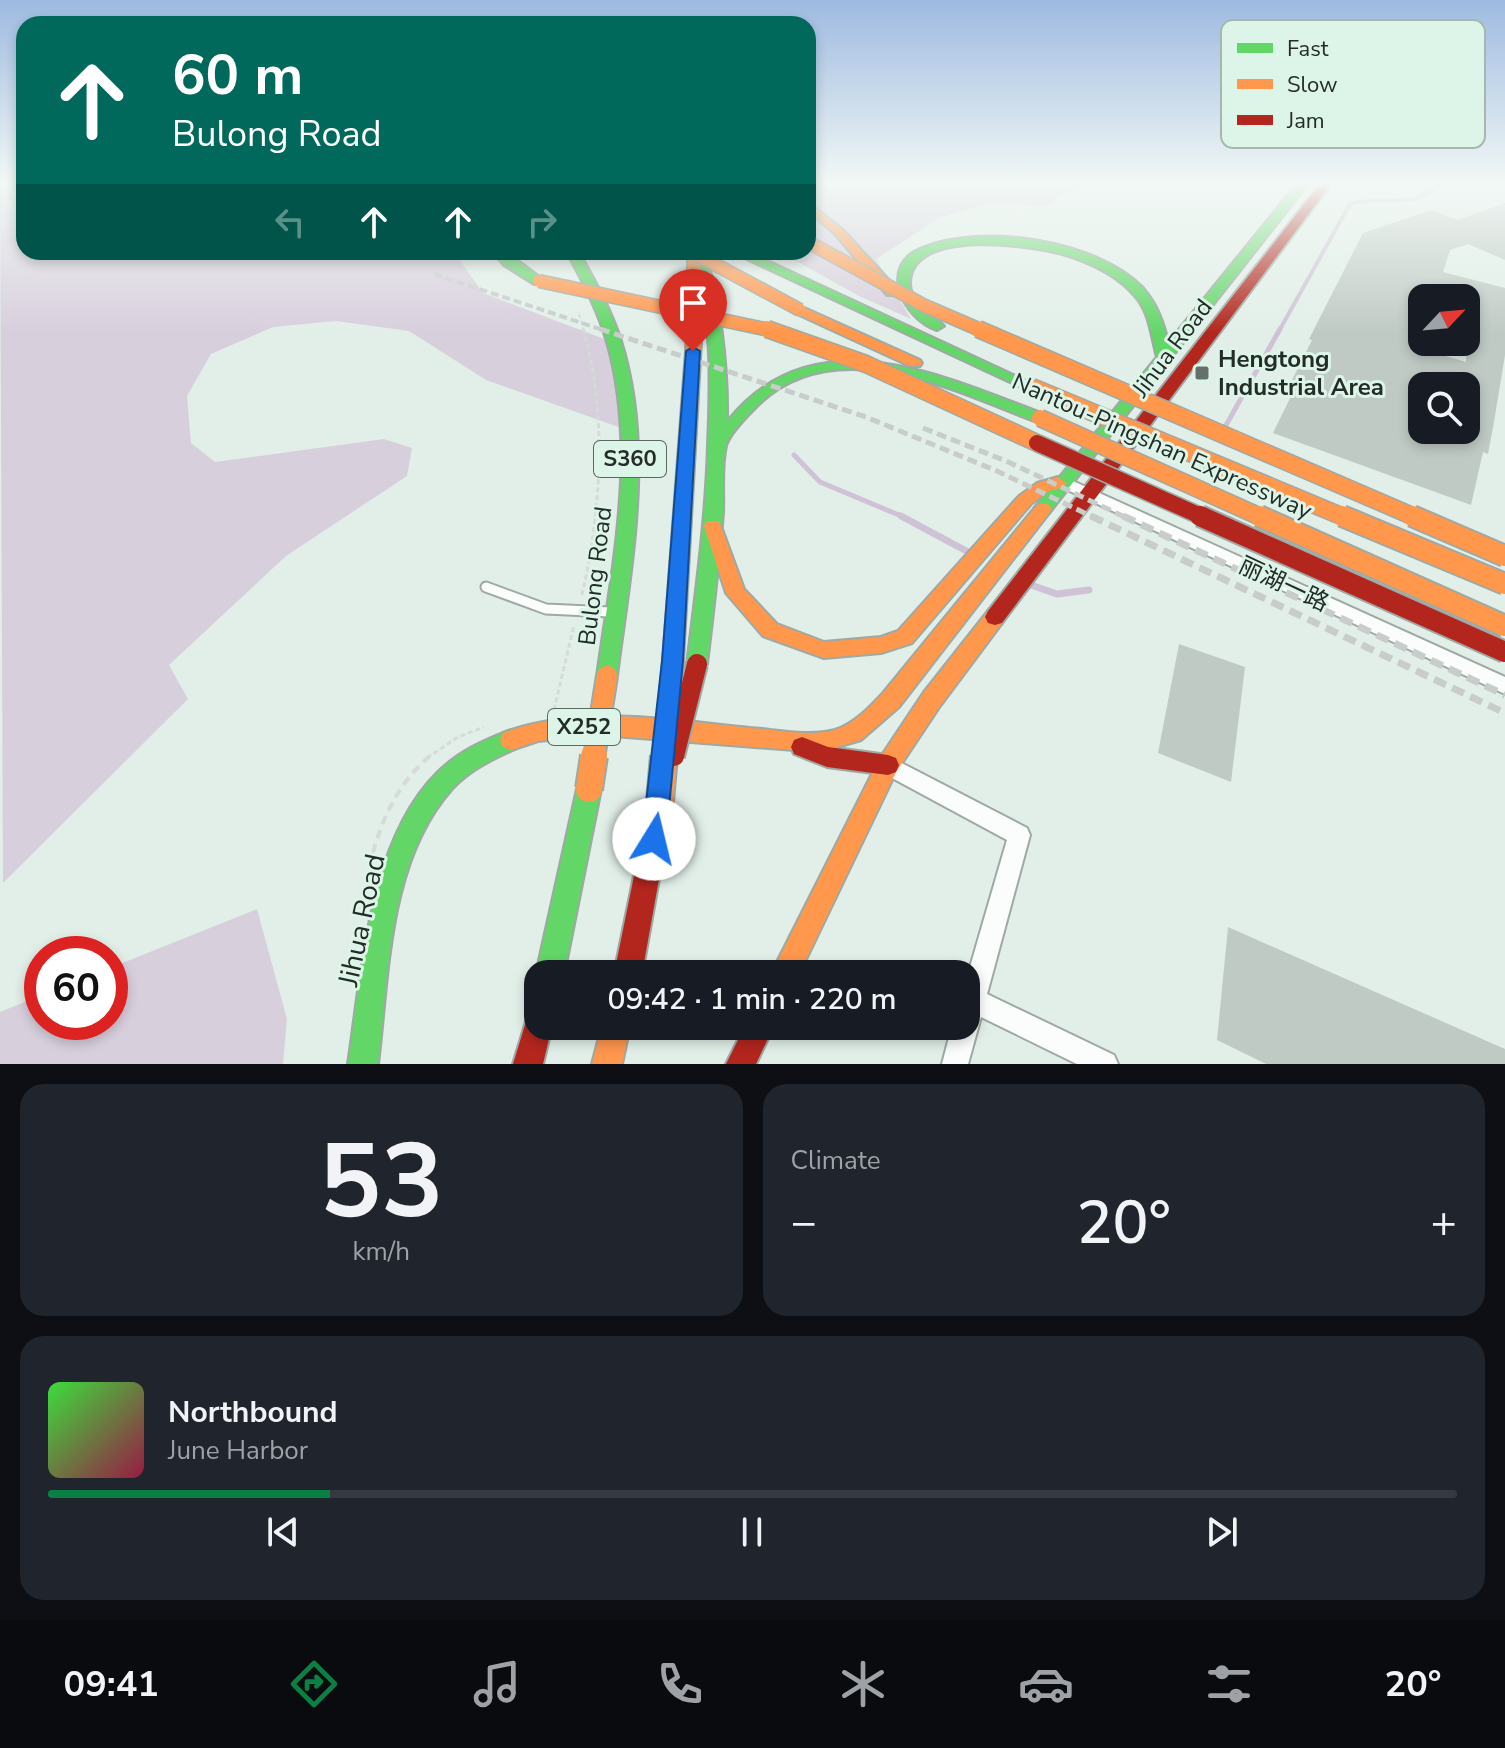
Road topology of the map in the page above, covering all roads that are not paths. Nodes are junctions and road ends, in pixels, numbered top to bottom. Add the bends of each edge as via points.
1 (840, 234) edge
2 (1263, 234) edge
3 (1288, 234) edge
4 (816, 246) edge
5 (506, 260) edge
6 (578, 260) edge
7 (695, 260) edge
8 (699, 260) edge
9 (709, 260) edge
10 (754, 260) edge
11 (937, 326) junction
12 (1163, 356) junction
13 (1032, 387) junction
14 (1040, 418) junction
15 (716, 446) junction
16 (1064, 482) junction
17 (1091, 494) junction
18 (713, 526) junction
19 (1505, 556) edge
20 (1505, 562) edge
21 (1505, 584) edge
22 (486, 587) dead end
23 (615, 612) junction
24 (1505, 626) edge
25 (1505, 652) edge
26 (1455, 663) junction
27 (1505, 686) edge
28 (784, 740) junction
29 (888, 765) junction
30 (659, 812) junction
31 (553, 960) edge
32 (631, 960) edge
33 (792, 960) edge
34 (980, 974) edge
35 (980, 1021) edge
36 (534, 1040) edge
37 (613, 1040) edge
38 (753, 1040) edge
39 (962, 1040) edge
40 (363, 1064) edge
41 (528, 1064) edge
42 (607, 1064) edge
43 (741, 1064) edge
44 (955, 1064) edge
45 (1105, 1064) edge

1 - 11 main road via 905,307
2 - 12 main road, Jihua Road / X252
3 - 17 main road, Jihua Road
4 - 19 main road, bridge via 925,306
5 - 25 main road, bridge via 539,281 580,294 746,323 814,344
6 - 23 main road, Bulong Road / S360 via 620,355 627,397 629,496
7 - 30 main road, S360, bridge via 695,324
8 - 15 main road via 715,293
9 - 14 main road, Nantou-Pingshan Expressway, bridge via 800,310
10 - 13 main road, Nantou-Pingshan Expressway
11 - 12 main road via 903,287 905,271 915,257 963,239 1024,240 1083,258 1139,291 1159,324
11 - 13 main road
12 - 16 main road, Jihua Road / X252
13 - 21 main road, Nantou-Pingshan Expressway, bridge
14 - 15 main road via 911,371 831,367 794,376 752,400
14 - 24 main road, Nantou-Pingshan Expressway, bridge
15 - 18 main road
16 - 17 street, 丽湖一路
16 - 18 main road via 1043,487 1009,518 905,637 881,645 824,650 770,630 736,593
16 - 28 main road, Jihua Road / X252 via 891,700 863,727 836,739
17 - 26 street, 丽湖一路
17 - 29 main road, Jihua Road via 932,699
18 - 30 main road, bridge via 697,664
20 - 26 street
22 - 23 lane via 545,611
23 - 31 main road, Bulong Road / S360, bridge via 589,789
26 - 27 street, 丽湖一路
28 - 29 main road via 827,757
28 - 40 main road, Jihua Road / X252 via 562,726 528,732 477,753 433,796 413,827 396,871
29 - 33 main road
29 - 34 street via 1019,835
30 - 32 main road, S360
35 - 45 street
36 - 41 main road
37 - 42 main road
38 - 43 main road
39 - 44 street

